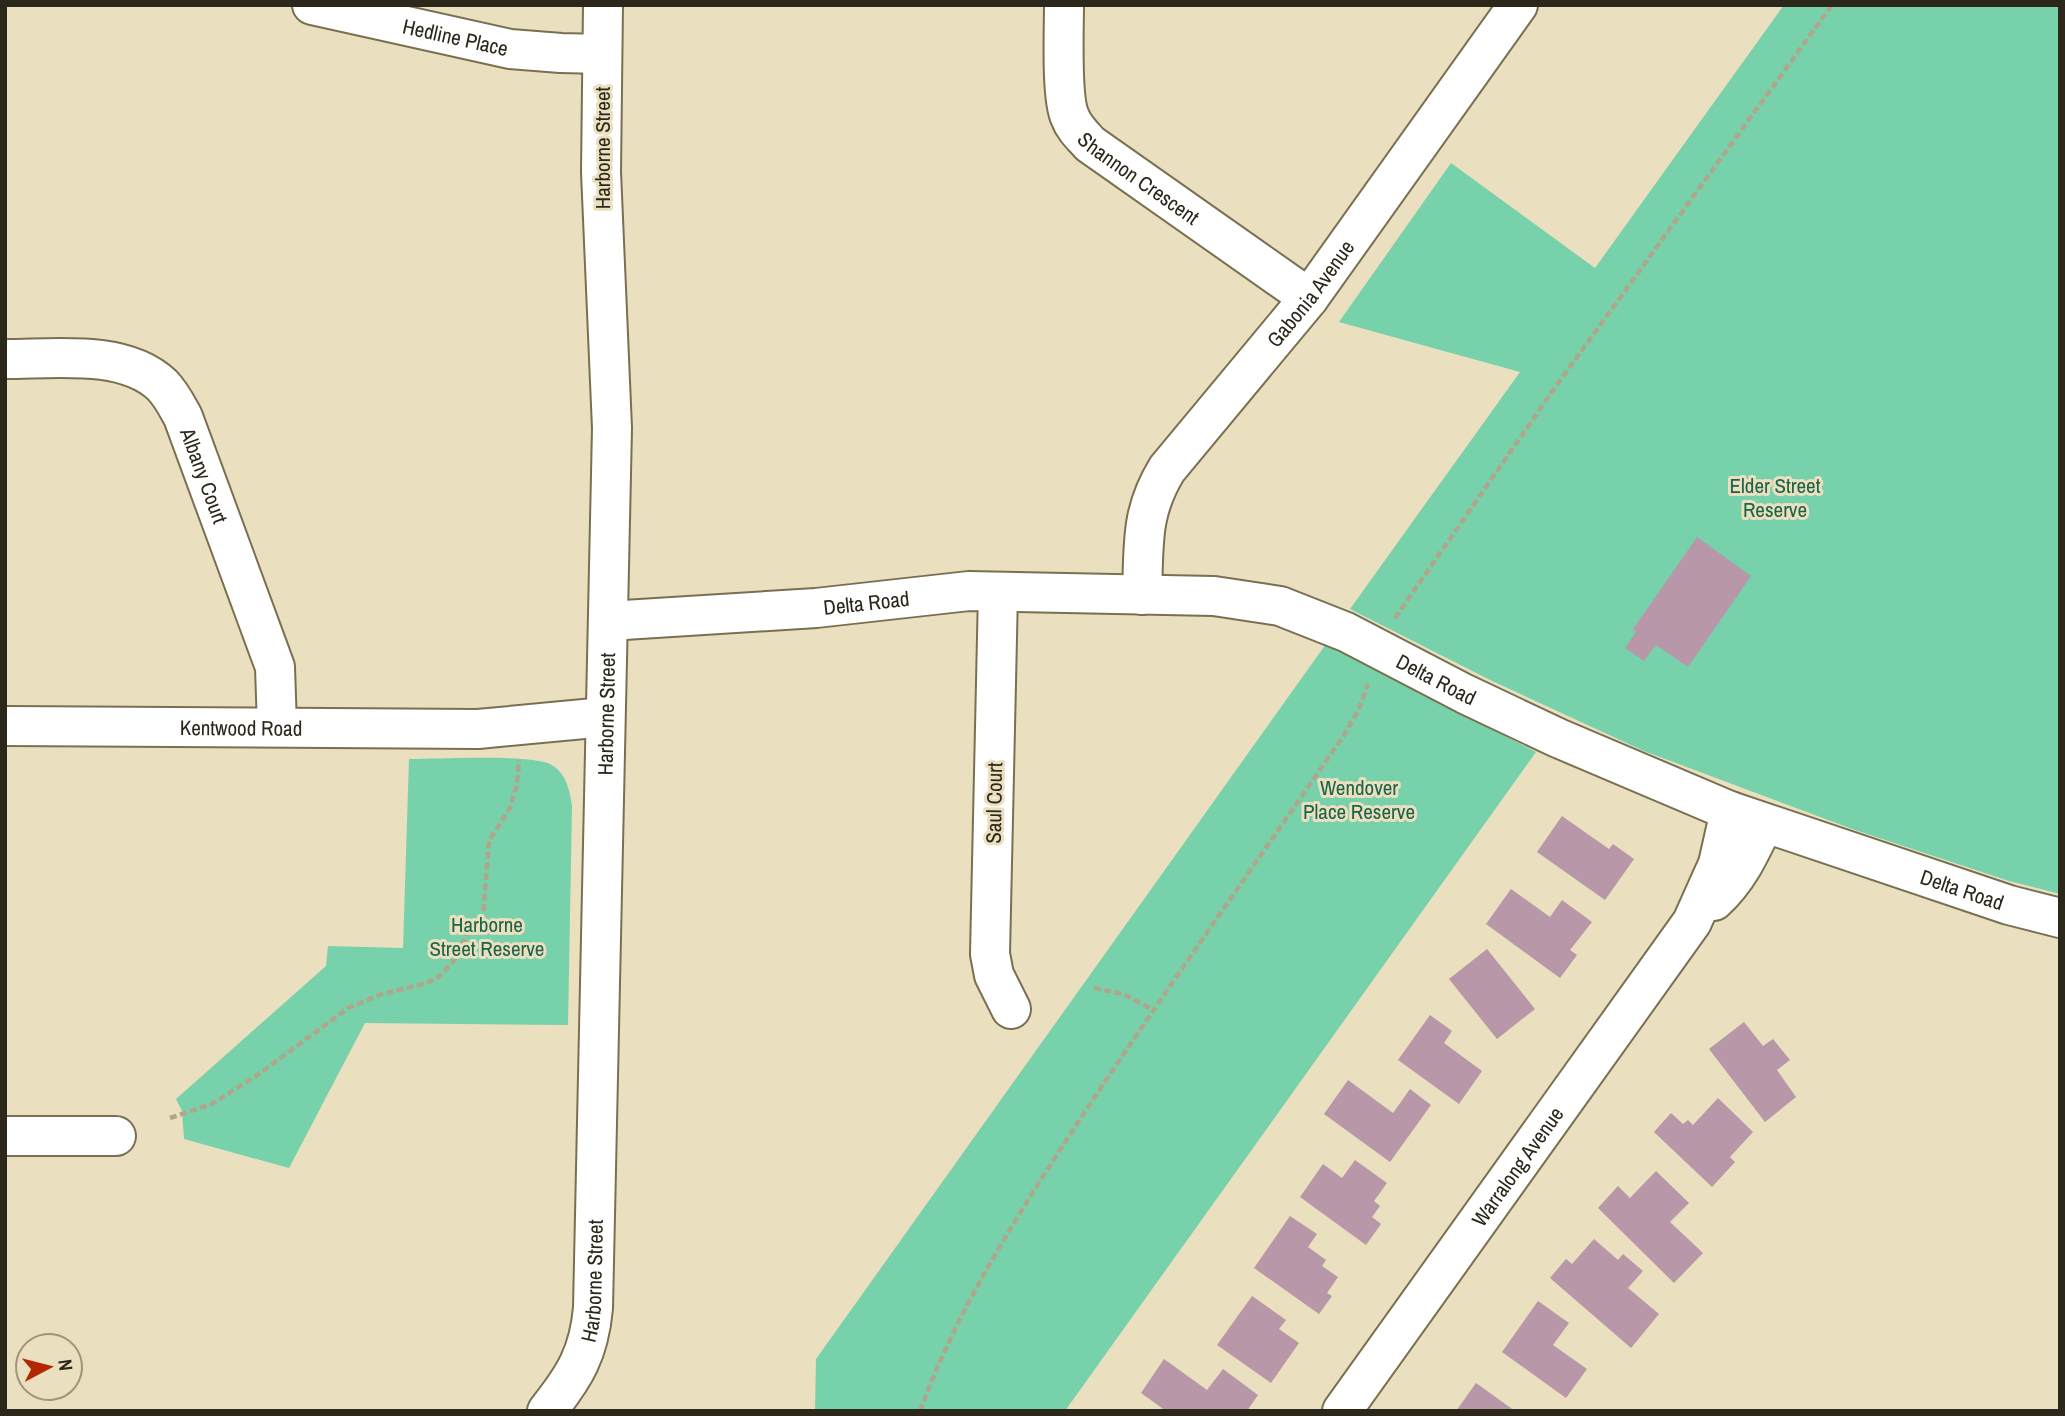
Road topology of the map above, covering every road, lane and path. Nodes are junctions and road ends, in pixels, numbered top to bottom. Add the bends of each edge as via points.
1 (312, 5) edge
2 (603, 5) edge
3 (1064, 5) edge
4 (1518, 5) edge
5 (1832, 5) edge
6 (602, 54) junction
7 (1309, 298) junction
8 (5, 359) edge
9 (998, 592) junction
10 (1142, 595) junction
11 (609, 604) junction
12 (1378, 649) junction
13 (5, 726) edge
14 (277, 727) junction
15 (605, 732) junction
16 (520, 755) dead end
17 (1747, 817) junction
18 (2060, 918) edge
19 (1094, 988) dead end
20 (1012, 1009) dead end
21 (1154, 1010) junction
22 (170, 1118) dead end
23 (5, 1136) edge
24 (116, 1136) dead end
25 (547, 1411) edge
26 (920, 1411) edge
27 (1342, 1411) edge

1 - 6 street, Hedline Place via 510,49
2 - 6 street, Harborne Street
3 - 7 street, Shannon Crescent via 1065,88 1075,128 1090,144
4 - 7 street, Gabonia Avenue
5 - 12 path via 1403,603
6 - 11 street, Harborne Street via 601,172 612,428
7 - 10 street, Gabonia Avenue via 1154,490 1143,542
8 - 14 street, Albany Court via 119,362 149,375 174,401 275,667
9 - 10 street, Delta Road
9 - 11 street, Delta Road via 942,592 785,609
9 - 20 street, Saul Court via 990,954 993,975
10 - 12 street, Delta Road via 1214,596 1280,606
11 - 15 street, Harborne Street
12 - 17 street, Delta Road via 1558,738
12 - 21 path via 1363,698 1344,735
13 - 14 street, Kentwood Road
14 - 15 street, Kentwood Road
15 - 25 street, Harborne Street via 591,1334 572,1377
16 - 22 path via 510,808 489,841 483,916 469,929 457,957 440,976 348,1008 212,1104
17 - 18 street, Delta Road
17 - 27 street, Warralong Avenue via 1718,864 1692,922
19 - 21 path via 1123,994
21 - 26 path via 1012,1228 951,1337
23 - 24 street

